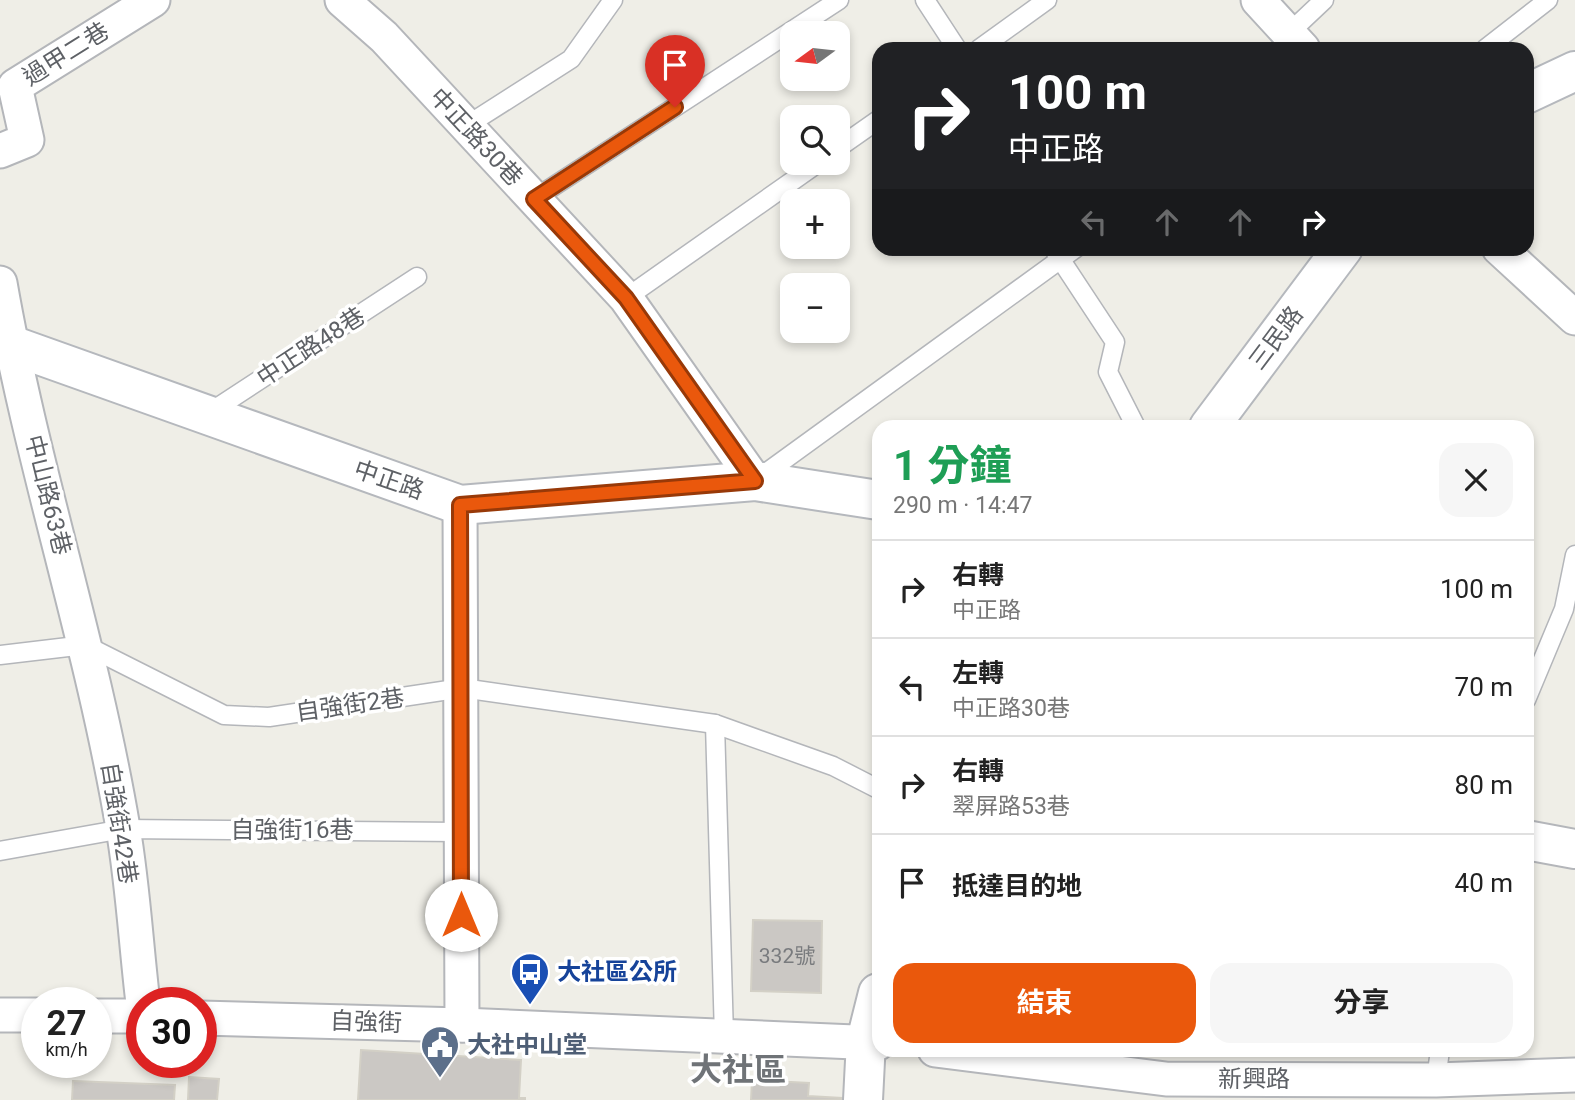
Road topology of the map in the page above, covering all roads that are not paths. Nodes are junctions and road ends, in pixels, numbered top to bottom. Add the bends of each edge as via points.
1 (153, 0) edge
2 (613, 0) edge
3 (839, 0) edge
4 (925, 0) edge
5 (1047, 0) edge
6 (1258, 0) edge
7 (1324, 0) edge
8 (1548, 0) edge
9 (362, 5) edge
10 (1296, 41) edge
11 (952, 42) edge
12 (989, 42) edge
13 (1494, 42) edge
14 (1575, 71) edge
15 (1534, 90) edge
16 (872, 124) edge
17 (466, 126) junction
18 (850, 140) edge
19 (0, 151) edge
20 (801, 175) edge
21 (534, 199) junction
22 (1054, 256) edge
23 (1058, 256) edge
24 (1337, 256) edge
25 (1508, 256) edge
26 (417, 277) dead end
27 (0, 283) edge
28 (626, 298) junction
29 (1575, 318) edge
30 (5, 344) edge
31 (204, 416) junction
32 (1132, 420) edge
33 (1214, 420) edge
34 (755, 481) junction
35 (872, 499) edge
36 (460, 505) junction
37 (1575, 555) edge
38 (85, 645) junction
39 (0, 655) edge
40 (1534, 681) edge
41 (462, 688) junction
42 (715, 724) junction
43 (872, 786) edge
44 (124, 829) junction
45 (460, 832) junction
46 (1534, 841) edge
47 (1575, 849) edge
48 (0, 851) edge
49 (141, 987) edge
50 (0, 1015) edge
51 (21, 1015) edge
52 (217, 1017) edge
53 (462, 1025) junction
54 (724, 1036) junction
55 (872, 1042) edge
56 (976, 1057) edge
57 (1438, 1065) edge
58 (1575, 1075) edge
59 (1166, 1089) edge
60 (863, 1100) edge

1 - 19 street, 過甲二巷 via 15,86 27,140
2 - 17 lane via 572,59
3 - 21 lane
4 - 11 lane
5 - 12 lane
6 - 10 street
7 - 10 lane
8 - 13 lane
9 - 17 street, 中正路30巷 via 384,37
14 - 15 main road
16 - 18 lane
17 - 21 street, 中正路30巷
20 - 28 lane
21 - 28 street, 中正路30巷
22 - 34 lane
23 - 32 lane via 1115,342 1108,372
24 - 33 main road, 三民路
25 - 29 street
26 - 31 lane, 中正路48巷
27 - 30 street, 中山路63巷
28 - 34 street, 中正路30巷
30 - 31 main road, 中正路
30 - 38 street, 中山路63巷
31 - 36 main road, 中正路
34 - 35 main road, 中正路
34 - 36 main road, 中正路
36 - 41 street
37 - 40 lane via 1564,609
38 - 39 lane
38 - 41 lane, 自強街2巷 via 224,715 269,717
38 - 44 street, 自強街42巷
41 - 42 lane, 自強街2巷
41 - 45 street
42 - 43 lane, 自強街2巷 via 833,766
42 - 54 lane
44 - 45 lane, 自強街16巷
44 - 48 lane, 自強街16巷
44 - 49 street, 自強街42巷
45 - 53 street
46 - 47 main road
50 - 51 street
52 - 53 street, 自強街
53 - 54 street, 自強街
54 - 55 street, 自強街
55 - 60 main road
56 - 59 street, 新興路
57 - 58 street, 新興路
57 - 59 street, 新興路

